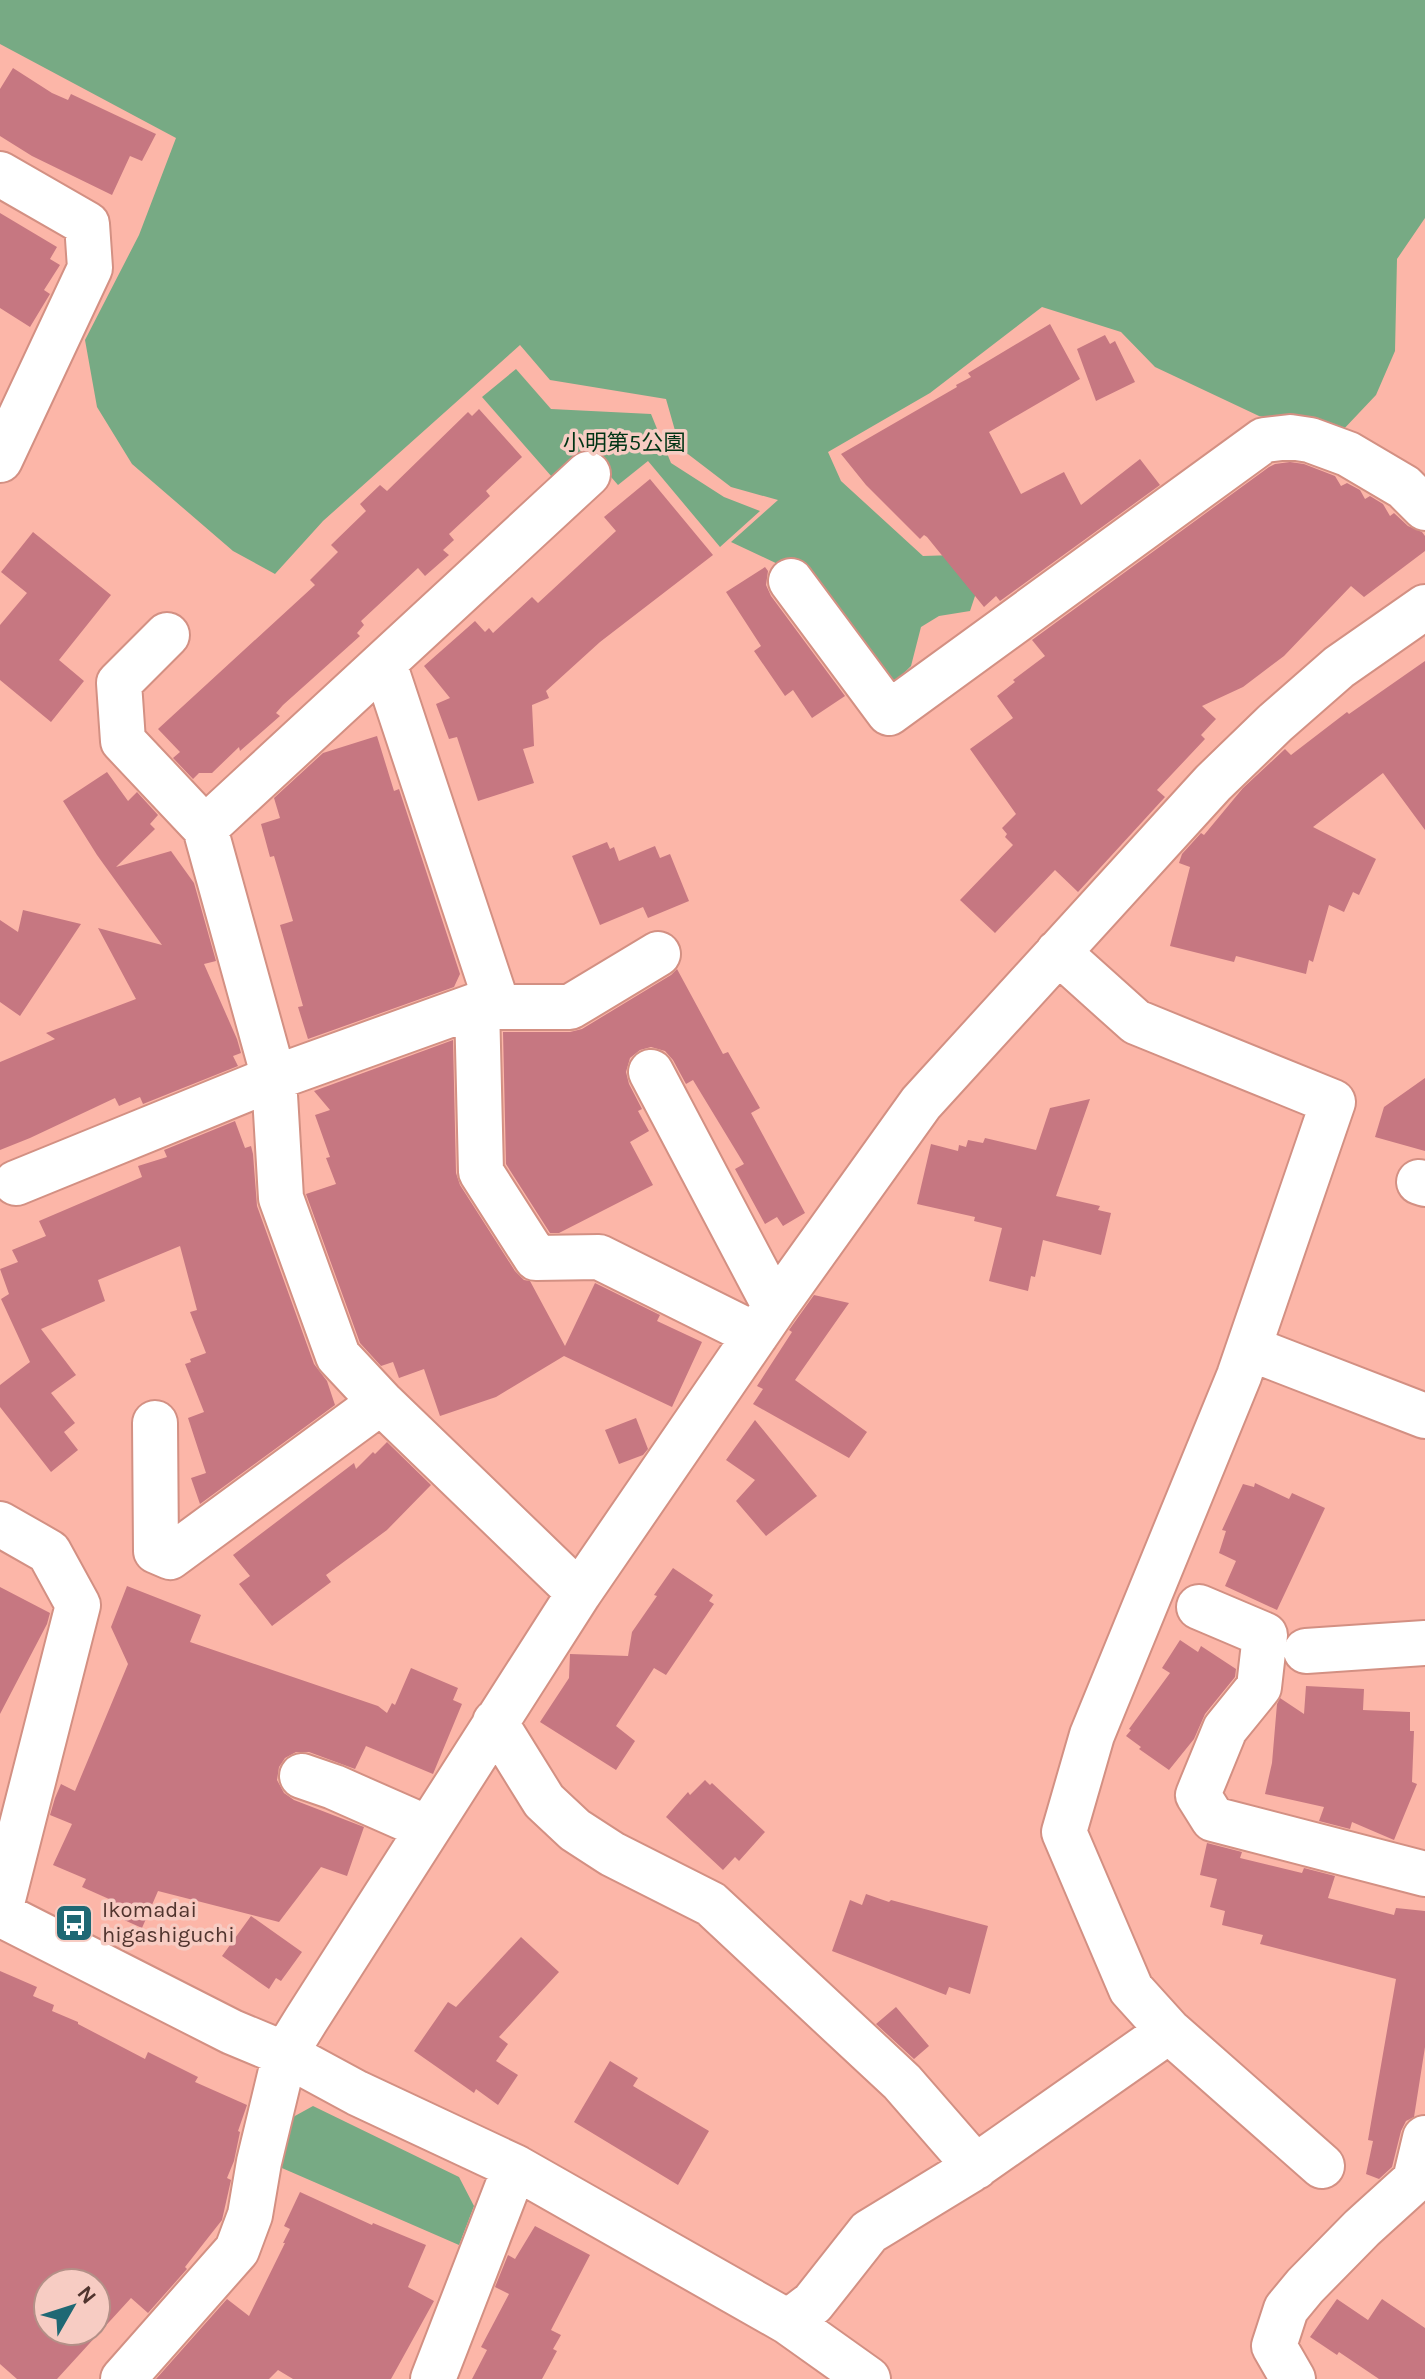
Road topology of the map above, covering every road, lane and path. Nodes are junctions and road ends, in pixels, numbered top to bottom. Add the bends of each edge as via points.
1 (0, 174) edge
2 (0, 460) edge
3 (588, 474) dead end
4 (1425, 508) edge
5 (791, 581) dead end
6 (1425, 607) edge
7 (167, 635) dead end
8 (384, 663) junction
9 (205, 828) junction
10 (1058, 952) junction
11 (658, 954) dead end
12 (488, 1006) junction
13 (651, 1072) dead end
14 (274, 1078) junction
15 (16, 1183) dead end
16 (765, 1321) junction
17 (1249, 1348) junction
18 (381, 1402) junction
19 (1425, 1416) edge
20 (155, 1423) dead end
21 (0, 1524) edge
22 (579, 1593) junction
23 (1199, 1607) dead end
24 (1425, 1643) edge
25 (1306, 1651) dead end
26 (495, 1722) junction
27 (302, 1776) dead end
28 (427, 1828) junction
29 (1425, 1874) edge
30 (0, 1912) edge
31 (1169, 2031) junction
32 (285, 2054) junction
33 (1425, 2138) edge
34 (1322, 2166) dead end
35 (515, 2167) junction
36 (976, 2167) junction
37 (788, 2322) junction
38 (123, 2379) edge
39 (433, 2379) edge
40 (868, 2379) edge
41 (1293, 2379) edge

1 - 2 street via 87,224 90,268
3 - 8 street
4 - 5 street via 1404,487 1348,454 1310,440 1264,440 889,713
6 - 10 street via 1339,667 1275,723
7 - 9 street via 119,683 123,741
8 - 9 street
8 - 12 street
9 - 14 street
10 - 16 street via 921,1103
10 - 17 street via 1136,1022 1333,1102
11 - 12 street via 570,1007
12 - 14 street
12 - 16 street via 481,1172 536,1258 599,1257
13 - 16 street
14 - 15 street
14 - 18 street via 281,1198 338,1356
16 - 22 street
17 - 19 street
17 - 31 street via 1092,1735 1064,1832 1131,1989
18 - 20 street via 170,1557 156,1551
18 - 22 street
21 - 30 street via 49,1552 78,1605
22 - 26 street
23 - 29 street via 1265,1635 1259,1687 1225,1729 1198,1795 1213,1819
24 - 25 street
26 - 28 street
26 - 36 street via 544,1801 575,1830 711,1904 902,2082
27 - 28 street
28 - 32 street
30 - 32 street
31 - 34 street
31 - 36 street
32 - 35 street
32 - 38 street via 250,2215 237,2250
33 - 41 street via 1415,2180 1286,2309 1274,2346
35 - 37 street
35 - 39 street
36 - 37 street via 869,2232 813,2303
37 - 40 street

